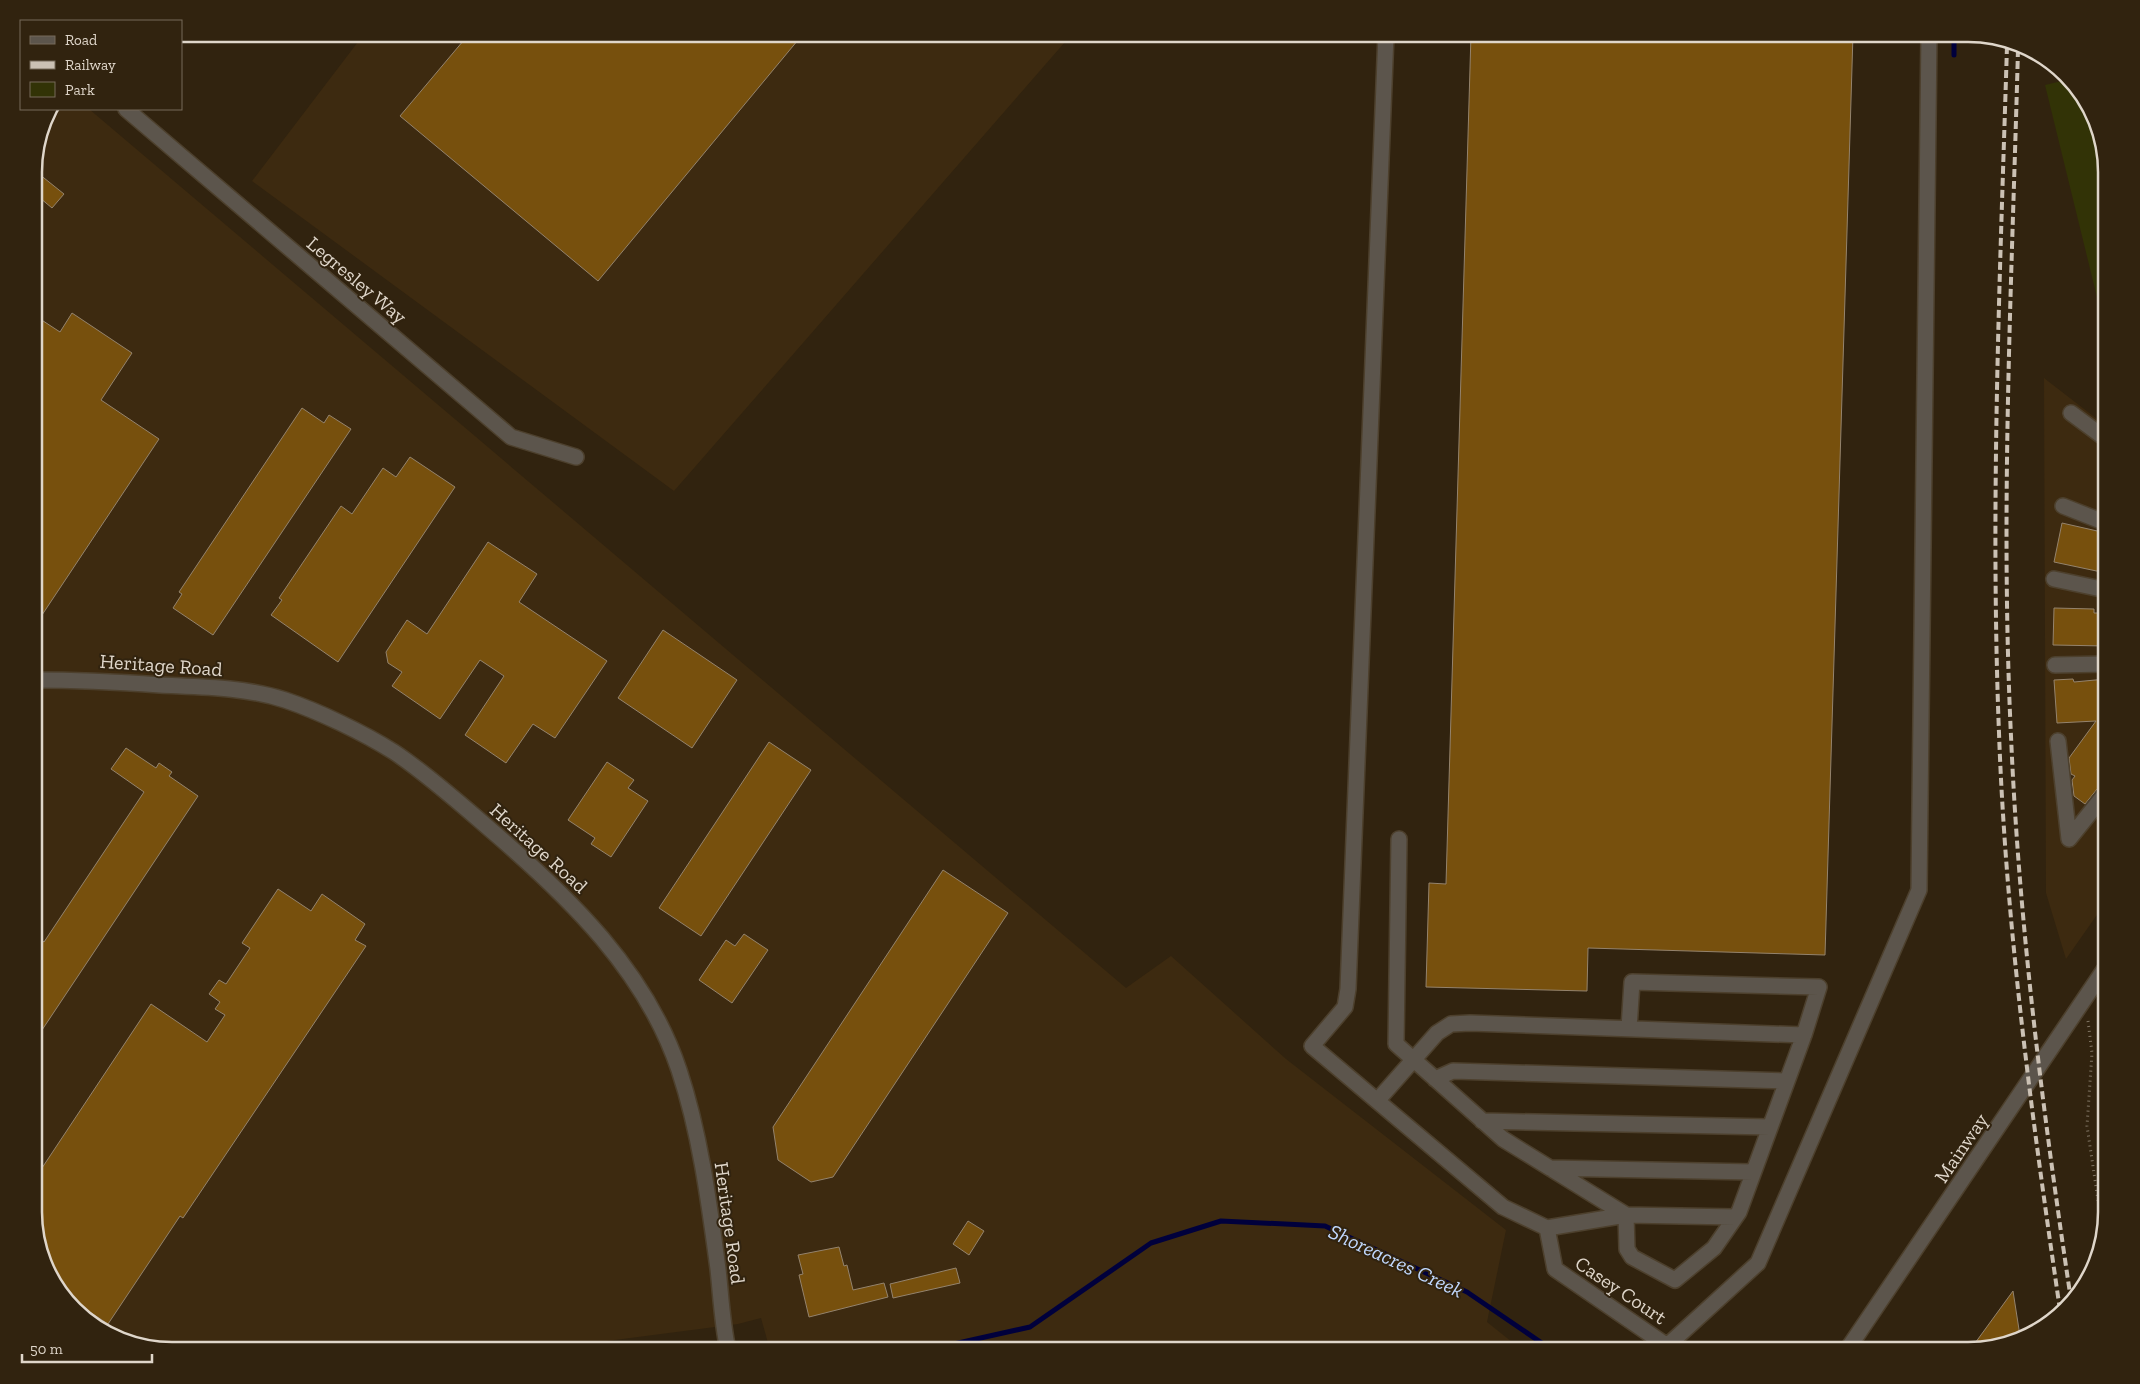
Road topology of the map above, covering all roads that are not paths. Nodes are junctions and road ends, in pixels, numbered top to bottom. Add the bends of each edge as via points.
1 (1386, 42) edge
2 (1929, 42) edge
3 (127, 110) edge
4 (2071, 413) dead end
5 (2098, 433) edge
6 (576, 456) dead end
7 (2063, 506) dead end
8 (2098, 520) edge
9 (2054, 579) dead end
10 (2098, 588) edge
11 (2098, 664) edge
12 (2055, 665) dead end
13 (43, 680) edge
14 (2058, 741) dead end
15 (2098, 803) edge
16 (1399, 839) dead end
17 (2098, 979) edge
18 (1629, 1028) junction
19 (1804, 1035) junction
20 (1413, 1060) junction
21 (1435, 1079) junction
22 (1787, 1081) junction
23 (1377, 1101) junction
24 (1482, 1120) junction
25 (1770, 1127) junction
26 (1550, 1168) junction
27 (1754, 1172) junction
28 (1626, 1215) junction
29 (1735, 1217) junction
30 (1547, 1228) junction
31 (726, 1342) edge
32 (1661, 1342) edge
33 (1676, 1342) edge
34 (1852, 1342) edge

1 - 23 street via 1348,989 1345,1007 1312,1046
2 - 33 street via 1918,890 1758,1263
3 - 6 street, Legresley Way via 511,437
4 - 5 street
7 - 8 street
9 - 10 street
11 - 12 street
13 - 31 street, Heritage Road via 217,687 283,700 330,719 393,752 538,871 590,922 620,960 664,1033 679,1070 697,1139
14 - 15 street via 2069,839
16 - 20 street via 1396,1044
17 - 34 street, Mainway
18 - 19 street
18 - 19 street via 1632,982 1818,987
18 - 20 street via 1451,1024 1437,1033
19 - 22 street
20 - 21 street
20 - 23 street
21 - 22 street via 1453,1071
21 - 24 street
22 - 25 street
23 - 30 street via 1503,1207
24 - 25 street
24 - 26 street via 1503,1139
25 - 27 street
26 - 27 street
26 - 28 street
27 - 29 street
28 - 29 street
28 - 29 street via 1627,1249 1632,1257 1675,1280 1714,1248
28 - 30 street
30 - 32 street, Casey Court via 1555,1269

